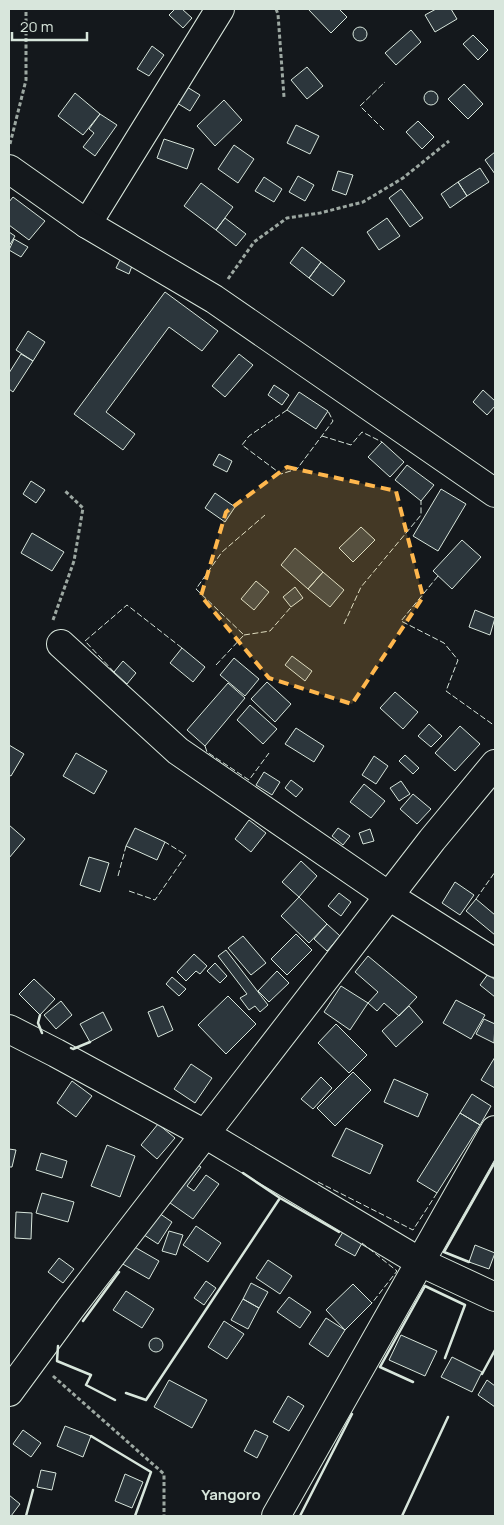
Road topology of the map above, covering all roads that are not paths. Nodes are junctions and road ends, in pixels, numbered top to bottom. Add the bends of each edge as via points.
1 (220, 9) edge
2 (9, 169) edge
3 (87, 224) junction
4 (495, 493) edge
5 (61, 644) road end
6 (495, 764) edge
7 (389, 896) junction
8 (495, 963) edge
9 (9, 1029) edge
10 (495, 1130) edge
11 (205, 1134) junction
12 (420, 1262) junction
13 (495, 1297) edge
14 (9, 1392) edge
15 (276, 1516) edge

1 - 3 street
2 - 3 street
3 - 4 street via 214,299
5 - 7 street via 178,751
6 - 7 street
7 - 8 street
7 - 11 street
9 - 11 street
10 - 12 street
11 - 12 street
11 - 14 street
12 - 13 street
12 - 15 street

